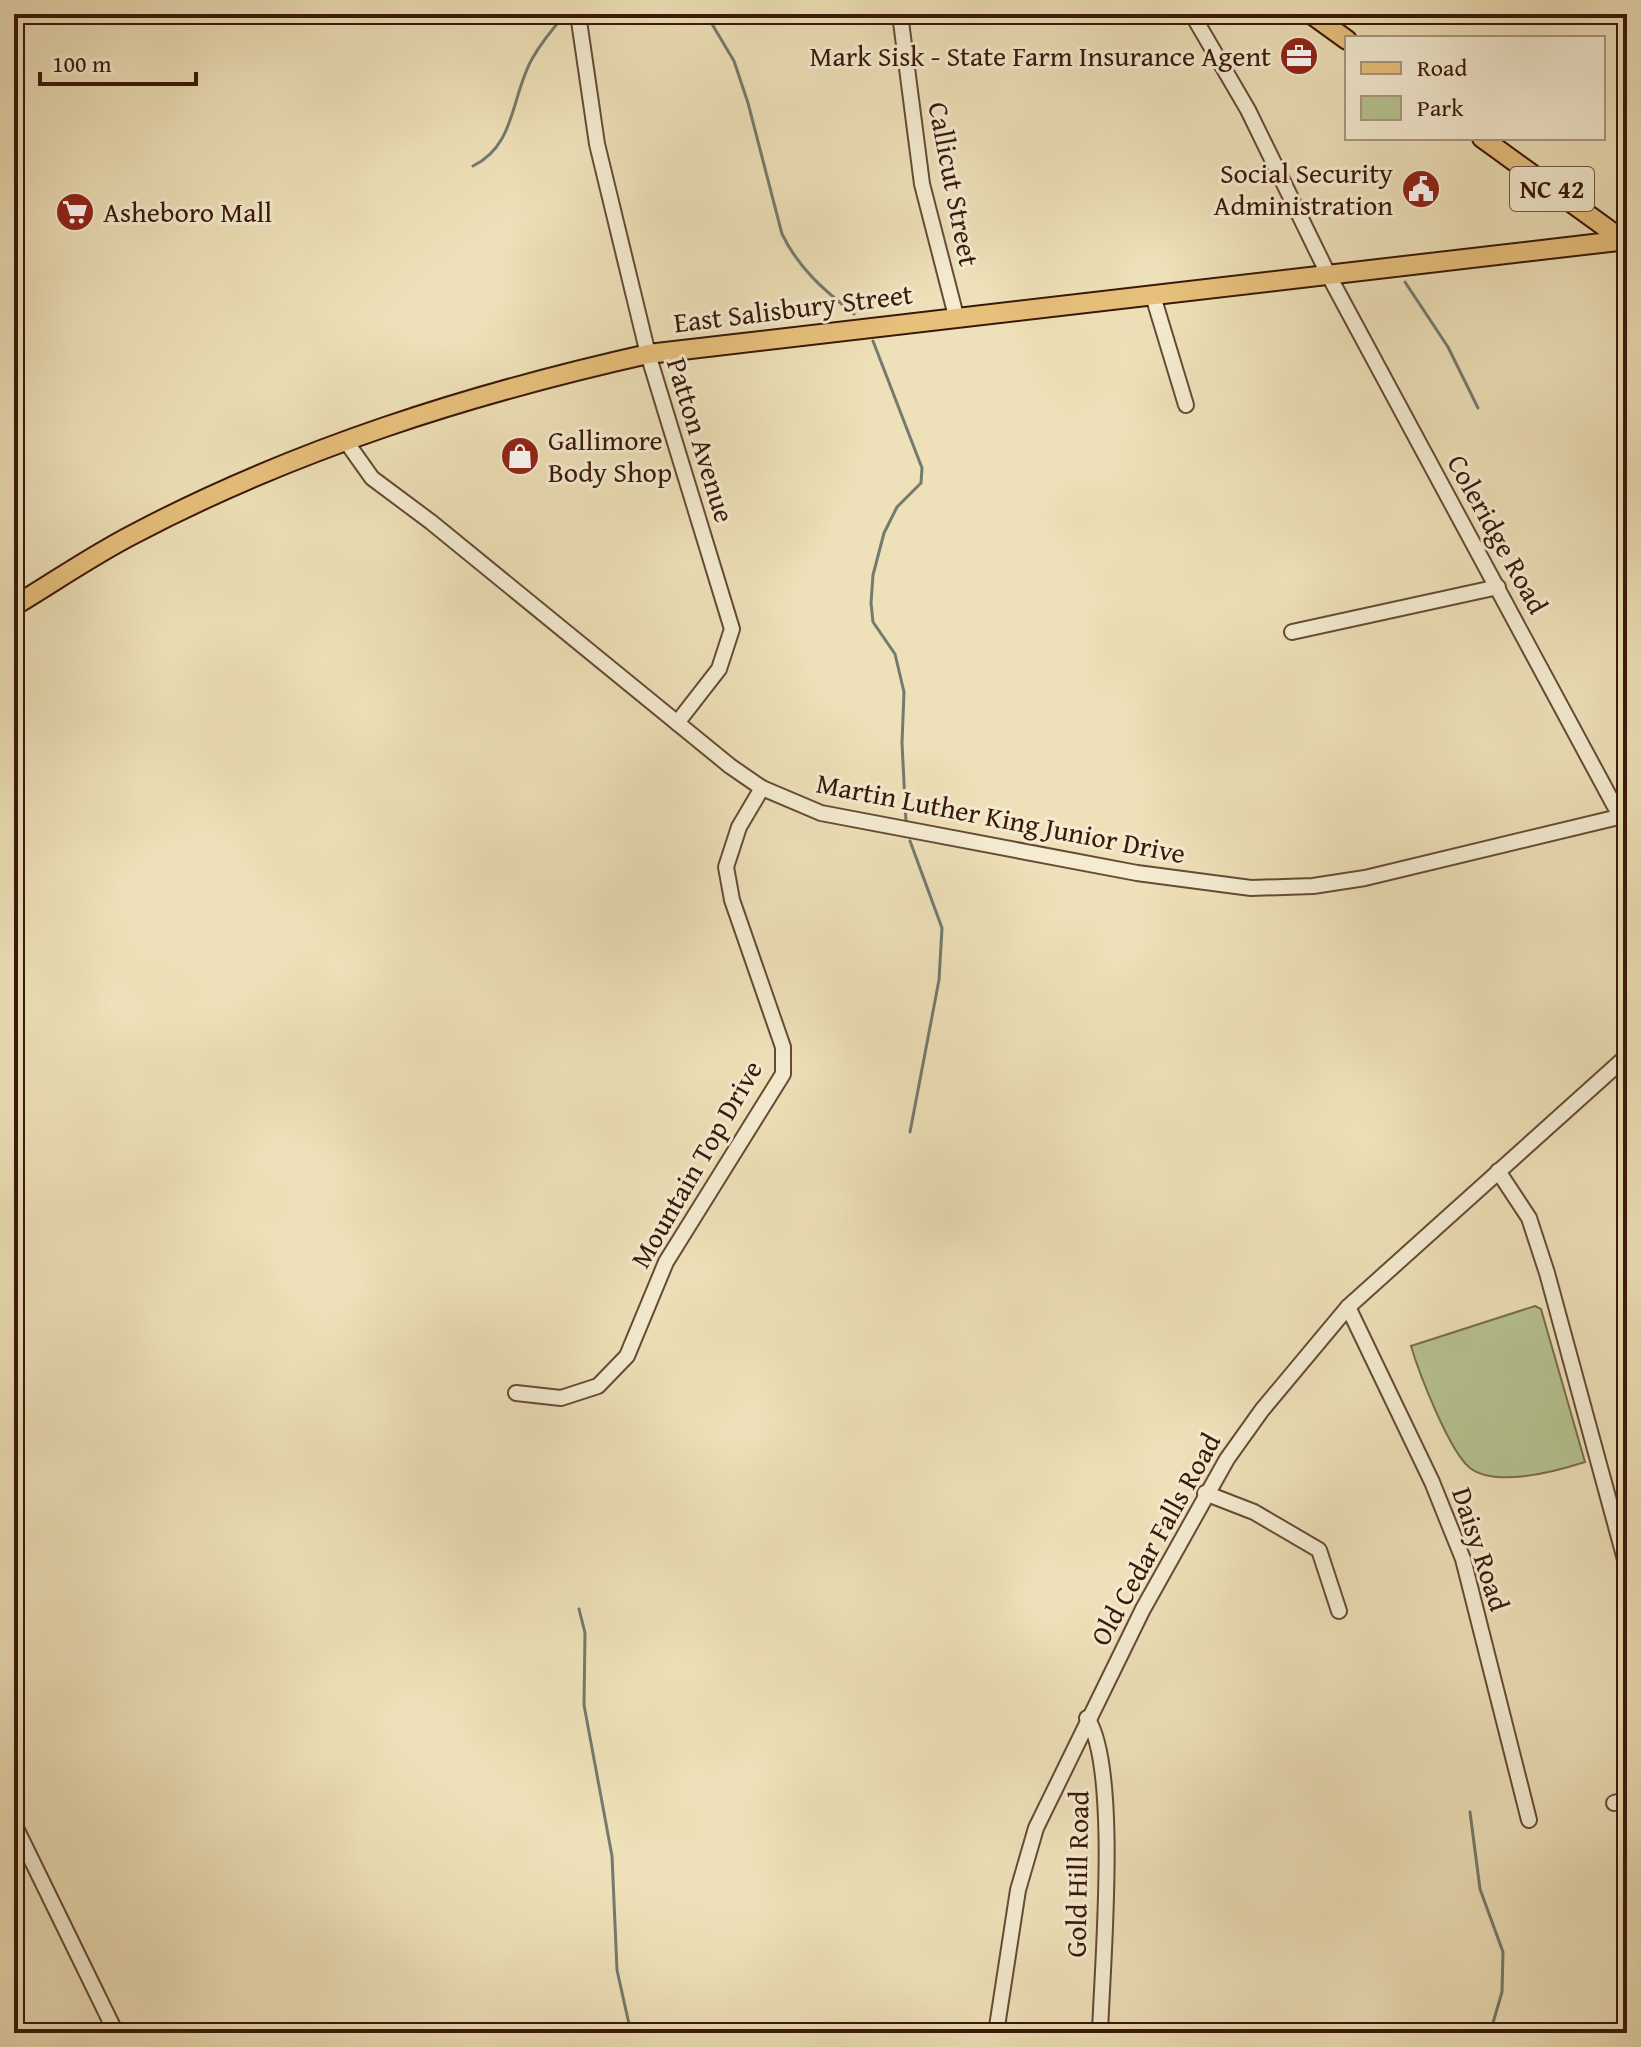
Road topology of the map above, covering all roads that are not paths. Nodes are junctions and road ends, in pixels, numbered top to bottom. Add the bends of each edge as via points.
1 (578, 14) edge
2 (900, 14) edge
3 (1192, 14) edge
4 (1311, 14) edge
5 (1345, 39) edge
6 (1485, 140) edge
7 (1625, 240) edge
8 (1329, 276) junction
9 (1153, 296) junction
10 (956, 316) junction
11 (648, 354) junction
12 (1186, 405) dead end
13 (345, 440) junction
14 (1498, 587) junction
15 (14, 606) edge
16 (1292, 632) dead end
17 (677, 723) junction
18 (762, 788) junction
19 (1624, 816) edge
20 (1627, 1056) edge
21 (1498, 1171) junction
22 (1348, 1307) junction
23 (516, 1393) dead end
24 (1205, 1493) junction
25 (1627, 1567) edge
26 (1339, 1611) dead end
27 (1087, 1718) junction
28 (1529, 1820) dead end
29 (14, 1824) edge
30 (116, 2033) edge
31 (996, 2033) edge
32 (1100, 2033) edge

1 - 11 street, Patton Avenue via 597,144
2 - 10 street, Callicut Street via 922,184
3 - 8 street, Coleridge Road via 1248,110
4 - 5 main road
6 - 7 main road, NC 42
7 - 8 main road, East Salisbury Street
8 - 9 main road, East Salisbury Street
8 - 14 street, Coleridge Road
9 - 10 main road, East Salisbury Street
9 - 12 street
10 - 11 main road, East Salisbury Street
11 - 13 main road, East Salisbury Street via 536,379
11 - 17 street, Patton Avenue via 732,629 719,669
13 - 15 main road, East Salisbury Street via 133,534
13 - 17 street, Martin Luther King Junior Drive via 372,478
14 - 16 street
14 - 19 street, Coleridge Road
17 - 18 street, Martin Luther King Junior Drive
18 - 19 street, Martin Luther King Junior Drive via 802,807 861,822 1137,873 1251,888 1365,878
18 - 23 street, Mountain Top Drive via 739,827 726,867 732,900 783,1047 783,1074 666,1262 627,1356 598,1386 561,1398
20 - 21 street, Old Cedar Falls Road
21 - 22 street, Old Cedar Falls Road
21 - 25 street via 1529,1218
22 - 24 street, Old Cedar Falls Road via 1262,1410
22 - 28 street, Daisy Road via 1463,1559
24 - 26 street via 1254,1512 1319,1550
24 - 27 street, Old Cedar Falls Road
27 - 31 street, Old Cedar Falls Road via 1027,1856
27 - 32 street, Gold Hill Road via 1104,1780
29 - 30 street

